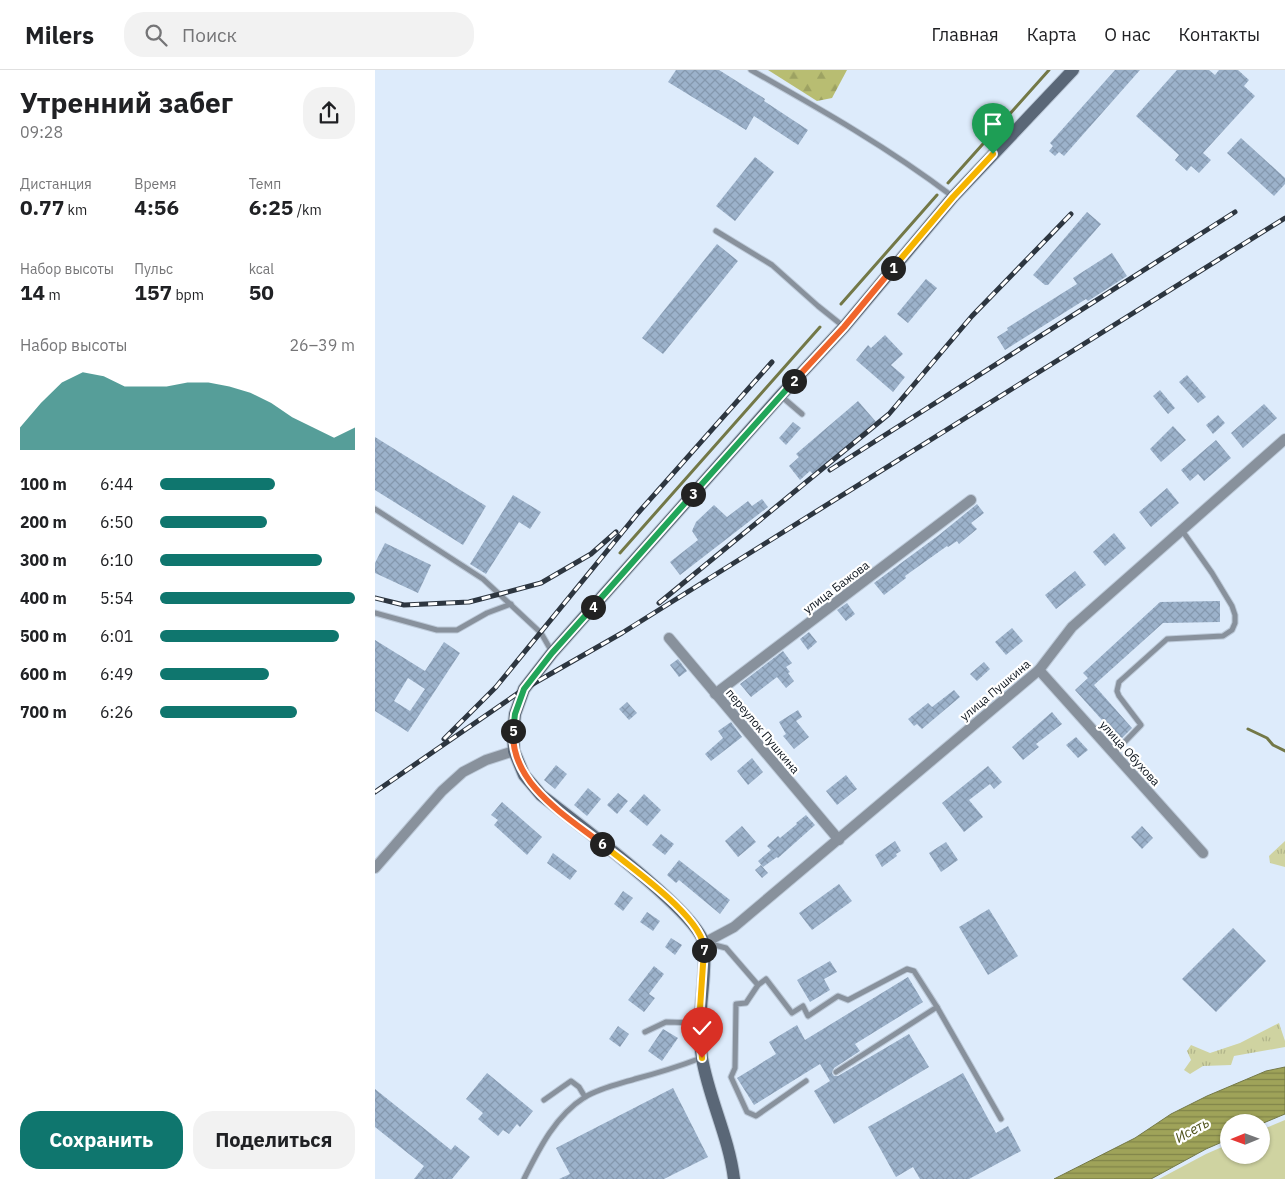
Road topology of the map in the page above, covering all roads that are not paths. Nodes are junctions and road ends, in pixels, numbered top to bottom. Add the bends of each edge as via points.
1 (751, 70) edge
2 (1073, 70) edge
3 (953, 197) junction
4 (716, 231) dead end
5 (844, 327) junction
6 (781, 395) junction
7 (802, 414) dead end
8 (1285, 438) edge
9 (971, 500) dead end
10 (375, 509) edge
11 (1181, 529) junction
12 (511, 604) junction
13 (375, 613) edge
14 (669, 638) dead end
15 (552, 653) junction
16 (1039, 670) junction
17 (715, 694) junction
18 (514, 752) junction
19 (1114, 754) junction
20 (839, 840) junction
21 (1203, 853) dead end
22 (375, 868) edge
23 (704, 943) junction
24 (758, 985) junction
25 (937, 1008) junction
26 (699, 1023) junction
27 (645, 1032) dead end
28 (702, 1058) junction
29 (836, 1072) dead end
30 (806, 1081) dead end
31 (585, 1097) junction
32 (544, 1100) dead end
33 (1001, 1119) dead end
34 (524, 1179) edge
35 (734, 1179) edge

1 - 3 lane via 844,123
2 - 3 main road
3 - 5 main road
4 - 5 lane via 772,265
5 - 6 main road
6 - 7 lane
6 - 15 main road
8 - 11 street, улица Пушкина
9 - 17 street, улица Бажова
10 - 12 lane via 483,579
11 - 16 street, улица Пушкина via 1072,627
11 - 19 lane via 1232,606 1235,623 1232,630 1223,636 1167,639 1119,682 1119,696 1141,725
12 - 13 lane via 457,630 437,630
12 - 15 lane via 541,633
14 - 17 street, переулок Пушкина
15 - 18 main road via 524,689 515,714
16 - 19 street, улица Обухова
16 - 20 street, улица Пушкина
17 - 20 street, переулок Пушкина
18 - 22 street via 486,760 463,772 442,791
18 - 23 main road via 524,775 541,795 669,898 696,927
19 - 21 street, улица Обухова
20 - 23 street, улица Пушкина via 734,927
23 - 24 lane via 726,948
23 - 26 main road
24 - 25 lane via 766,979 792,1013 803,1006 808,1016 839,996 848,1000 907,969 914,971
24 - 30 lane via 746,1003 735,1004 735,1068 731,1077 747,1112 756,1116
25 - 29 lane
25 - 33 lane
26 - 27 lane via 666,1022
26 - 28 main road
28 - 31 lane
28 - 35 main road via 725,1133
31 - 32 lane via 571,1081
31 - 34 lane via 566,1113 543,1141

